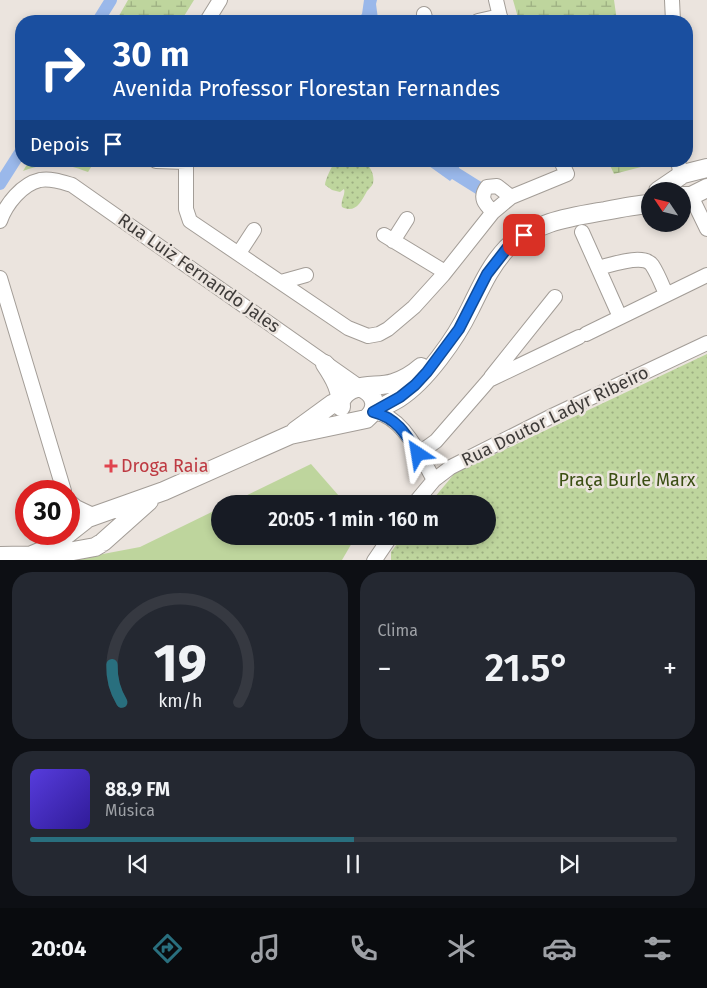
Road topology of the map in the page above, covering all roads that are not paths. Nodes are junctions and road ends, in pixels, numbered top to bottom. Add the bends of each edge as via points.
1 (220, 0) edge
2 (496, 0) edge
3 (672, 0) edge
4 (211, 15) edge
5 (499, 15) edge
6 (673, 15) edge
7 (186, 167) edge
8 (564, 167) edge
9 (691, 192) edge
10 (511, 197) junction
11 (641, 203) edge
12 (492, 212) junction
13 (406, 219) dead end
14 (0, 221) edge
15 (707, 229) edge
16 (254, 230) dead end
17 (582, 232) dead end
18 (239, 253) junction
19 (598, 268) junction
20 (445, 272) junction
21 (306, 275) dead end
22 (707, 275) edge
23 (0, 278) edge
24 (281, 282) junction
25 (666, 294) junction
26 (555, 297) dead end
27 (620, 317) junction
28 (707, 343) edge
29 (444, 350) junction
30 (325, 364) junction
31 (489, 380) junction
32 (361, 388) junction
33 (342, 399) junction
34 (373, 412) junction
35 (356, 422) junction
36 (290, 435) junction
37 (418, 454) junction
38 (62, 480) edge
39 (434, 480) junction
40 (164, 491) junction
41 (422, 495) edge
42 (80, 509) edge
43 (95, 516) junction
44 (80, 525) edge
45 (80, 536) edge
46 (101, 543) junction
47 (54, 545) edge
48 (385, 545) edge
49 (32, 555) junction
50 (0, 556) edge
51 (374, 560) edge

1 - 4 street
2 - 5 street
3 - 6 street
7 - 18 street via 186,209 190,221
8 - 10 street via 567,174
9 - 15 street
10 - 12 street
10 - 12 street via 497,186 487,188 483,199
11 - 29 street via 543,225 524,235 508,247 487,274 459,329
12 - 20 street
13 - 20 street via 388,238
14 - 30 street, Rua Luiz Fernando Jales via 16,194 30,184 56,180 72,185
16 - 18 street
17 - 19 street
18 - 24 street
19 - 25 street via 646,260
19 - 27 street
20 - 24 street via 414,307 388,329 368,336 348,328
21 - 24 street
22 - 25 street
23 - 38 street
25 - 27 street
26 - 31 street
27 - 31 street
28 - 39 street, Rua Doutor Ladyr Ribeiro via 554,415 451,467
29 - 32 street via 402,380
29 - 34 street via 415,385
30 - 32 street, Rua Luiz Fernando Jales
30 - 33 street via 336,380
31 - 37 street via 436,442
32 - 33 street via 351,389
32 - 34 street via 373,397
33 - 35 street via 343,414
33 - 36 street via 326,407
34 - 35 street
34 - 37 street via 393,420
35 - 36 street
36 - 40 street
37 - 39 street
39 - 41 street, Rua Doutor Ladyr Ribeiro
40 - 43 street
40 - 46 street via 145,503
42 - 43 street
43 - 44 street
43 - 46 street via 104,520 108,527 108,535
45 - 46 street via 86,544 95,546
46 - 49 street via 51,555
47 - 49 street
48 - 51 street
49 - 50 street

